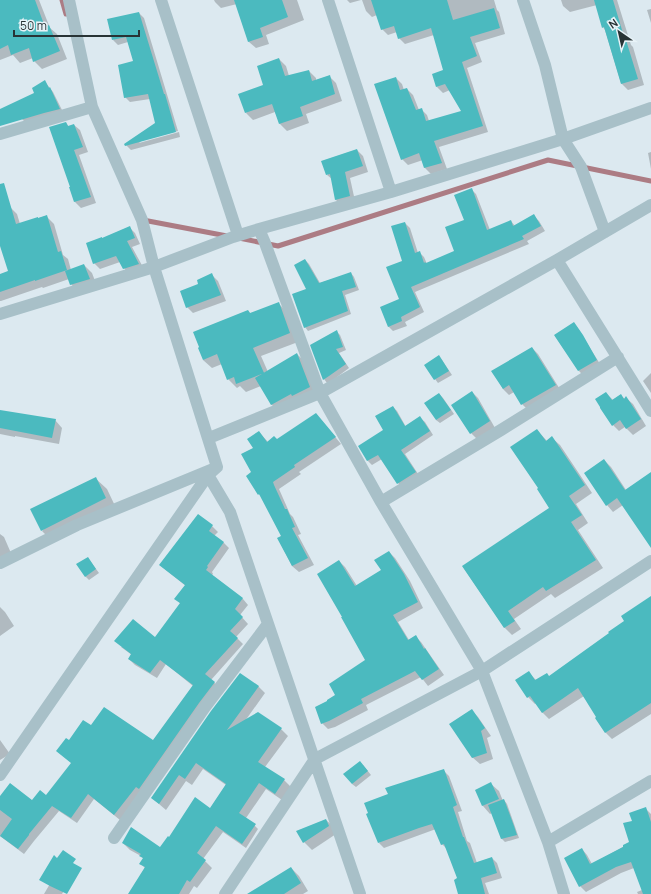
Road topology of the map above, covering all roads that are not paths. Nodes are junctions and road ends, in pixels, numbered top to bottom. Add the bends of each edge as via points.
1 (69, 0) edge
2 (160, 0) edge
3 (328, 0) edge
4 (523, 0) edge
5 (92, 107) junction
6 (651, 108) edge
7 (0, 134) edge
8 (563, 139) junction
9 (391, 192) junction
10 (651, 205) edge
11 (259, 229) junction
12 (606, 232) junction
13 (238, 236) junction
14 (557, 260) junction
15 (154, 266) junction
16 (0, 314) edge
17 (618, 357) junction
18 (320, 393) junction
19 (650, 408) edge
20 (209, 438) junction
21 (213, 471) junction
22 (381, 502) junction
23 (651, 561) edge
24 (0, 563) edge
25 (268, 624) junction
26 (482, 671) junction
27 (315, 760) junction
28 (0, 775) edge
29 (651, 781) edge
30 (114, 838) dead end
31 (548, 842) junction
32 (225, 894) edge
33 (360, 894) edge
34 (564, 894) edge

1 - 5 street
2 - 13 street
3 - 9 street
4 - 8 street via 545,64
5 - 7 street
5 - 15 street via 142,220
6 - 8 street
8 - 9 street
8 - 12 street via 581,167
9 - 11 street
10 - 12 street
11 - 13 street
11 - 18 street
12 - 14 street
13 - 15 street
14 - 17 street
14 - 18 street
15 - 16 street
15 - 20 street
17 - 19 street
17 - 22 street
18 - 20 street
18 - 22 street
20 - 21 street
21 - 24 street via 77,525
21 - 25 street via 230,512
21 - 28 street
22 - 26 street
23 - 26 street
25 - 27 street
25 - 30 street via 205,707
26 - 27 street
26 - 31 street
27 - 32 street
27 - 33 street
29 - 31 street
31 - 34 street

